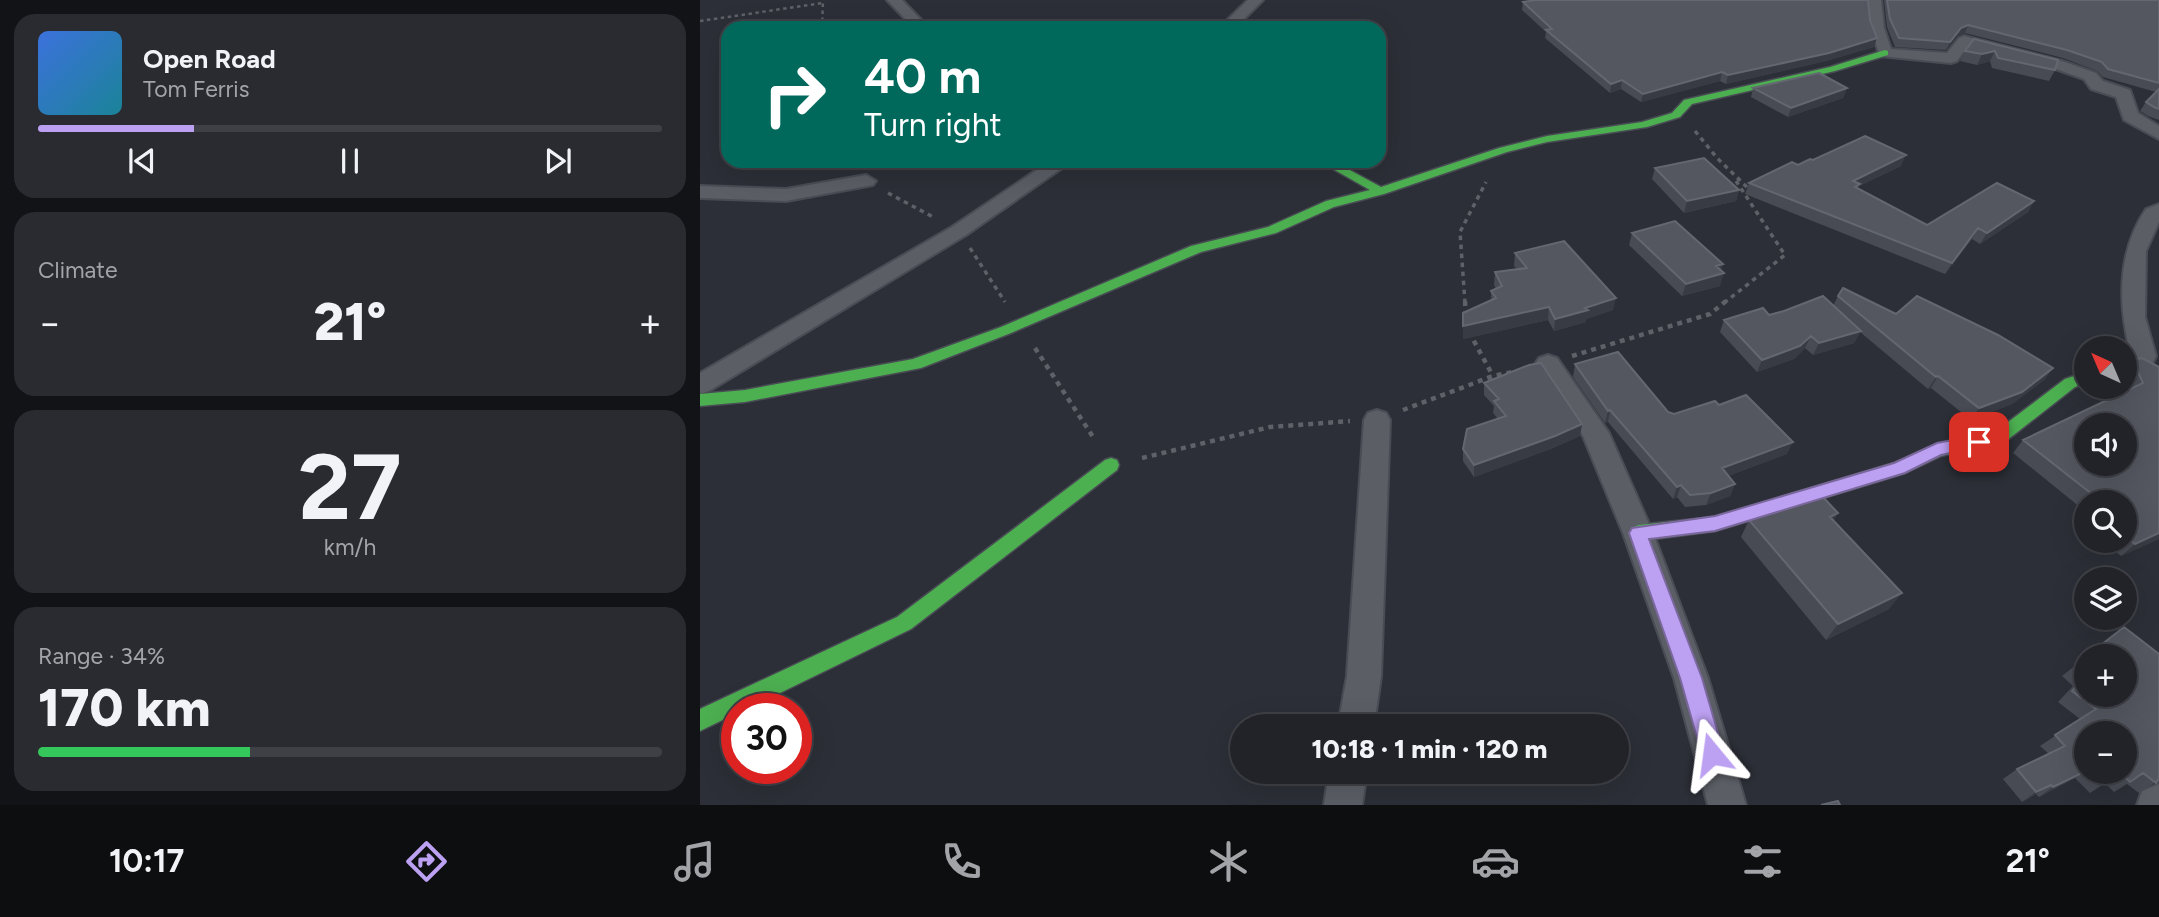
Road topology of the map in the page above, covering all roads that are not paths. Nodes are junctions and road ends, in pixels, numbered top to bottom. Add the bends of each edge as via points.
1 (894, 0) edge
2 (1256, 0) edge
3 (1874, 0) edge
4 (915, 21) edge
5 (1234, 21) edge
6 (1885, 53) junction
7 (2159, 134) edge
8 (1053, 168) edge
9 (1338, 168) edge
10 (866, 181) road end
11 (1380, 191) junction
12 (700, 192) edge
13 (2159, 210) edge
14 (2137, 358) edge
15 (1548, 364) road end
16 (2074, 382) edge
17 (700, 385) edge
18 (700, 400) edge
19 (1377, 419) road end
20 (1111, 465) road end
21 (1638, 533) junction
22 (1358, 714) edge
23 (700, 720) edge
24 (1347, 784) edge
25 (1343, 805) edge
26 (1727, 805) edge

1 - 4 street
2 - 5 street
3 - 6 street
6 - 7 street via 1951,58 1964,41 2056,64 2124,94 2130,116
6 - 11 street via 1688,102 1676,114 1643,125 1503,150
8 - 17 street via 959,231
9 - 11 street
10 - 12 street via 786,195
11 - 18 street via 1329,204 1272,230 1196,249 916,364 746,396
13 - 14 street via 2153,213 2135,251 2133,317 2144,356
15 - 21 street via 1595,433
16 - 21 street via 2000,437 1937,450 1899,468 1715,524
19 - 22 street via 1364,676
20 - 23 street via 904,623
21 - 26 street via 1691,678
24 - 25 street

